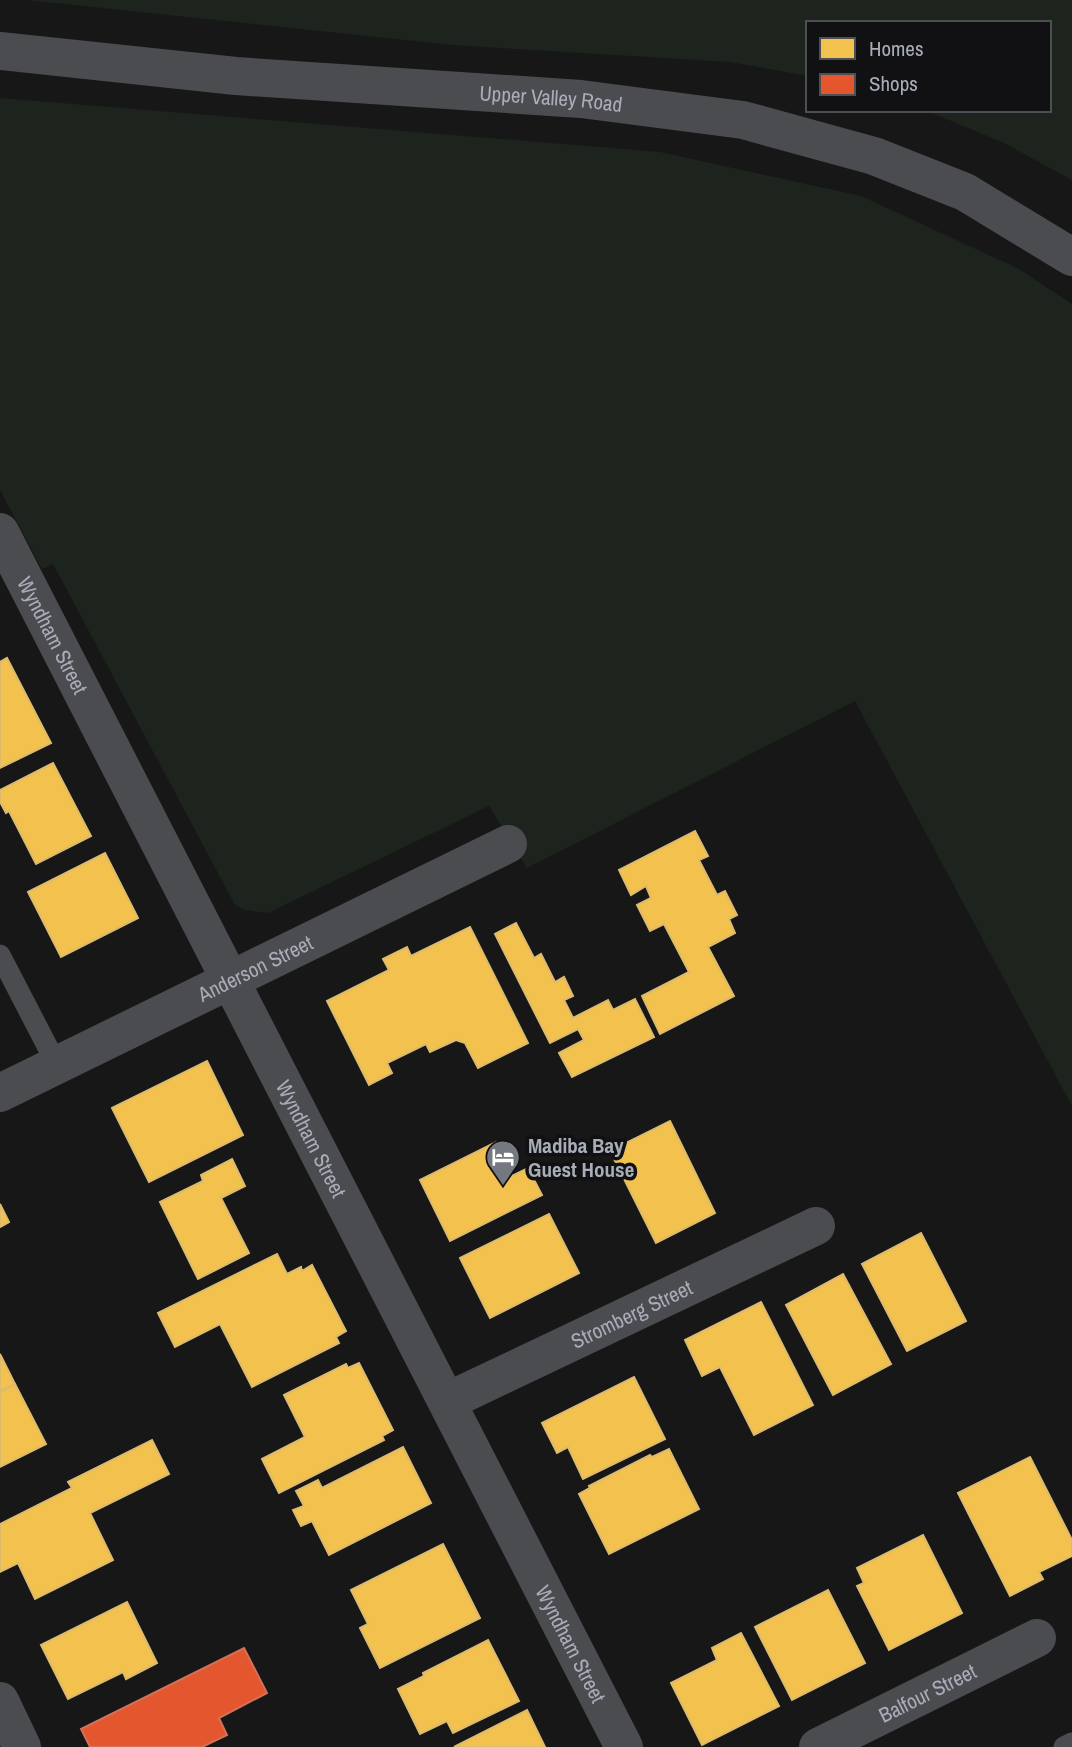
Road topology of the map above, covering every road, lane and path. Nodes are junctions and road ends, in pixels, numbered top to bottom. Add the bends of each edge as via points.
1 (0, 51) edge
2 (1072, 257) edge
3 (0, 532) edge
4 (509, 844) dead end
5 (0, 955) edge
6 (231, 980) junction
7 (57, 1065) junction
8 (0, 1093) edge
9 (816, 1226) dead end
10 (448, 1401) junction
11 (1037, 1638) dead end
12 (0, 1701) edge
13 (1072, 1743) edge
14 (22, 1747) edge
15 (624, 1747) edge
16 (818, 1747) edge
17 (1064, 1747) edge

1 - 2 street, Upper Valley Road via 236,76 581,99 743,120 874,156 965,192
3 - 6 street, Wyndham Street
4 - 6 street, Anderson Street
5 - 7 lane
6 - 7 street, Anderson Street
6 - 10 street, Wyndham Street
7 - 8 street, Anderson Street
9 - 10 street, Stromberg Street
10 - 15 street, Wyndham Street
11 - 16 street, Balfour Street
12 - 14 street
13 - 17 lane

